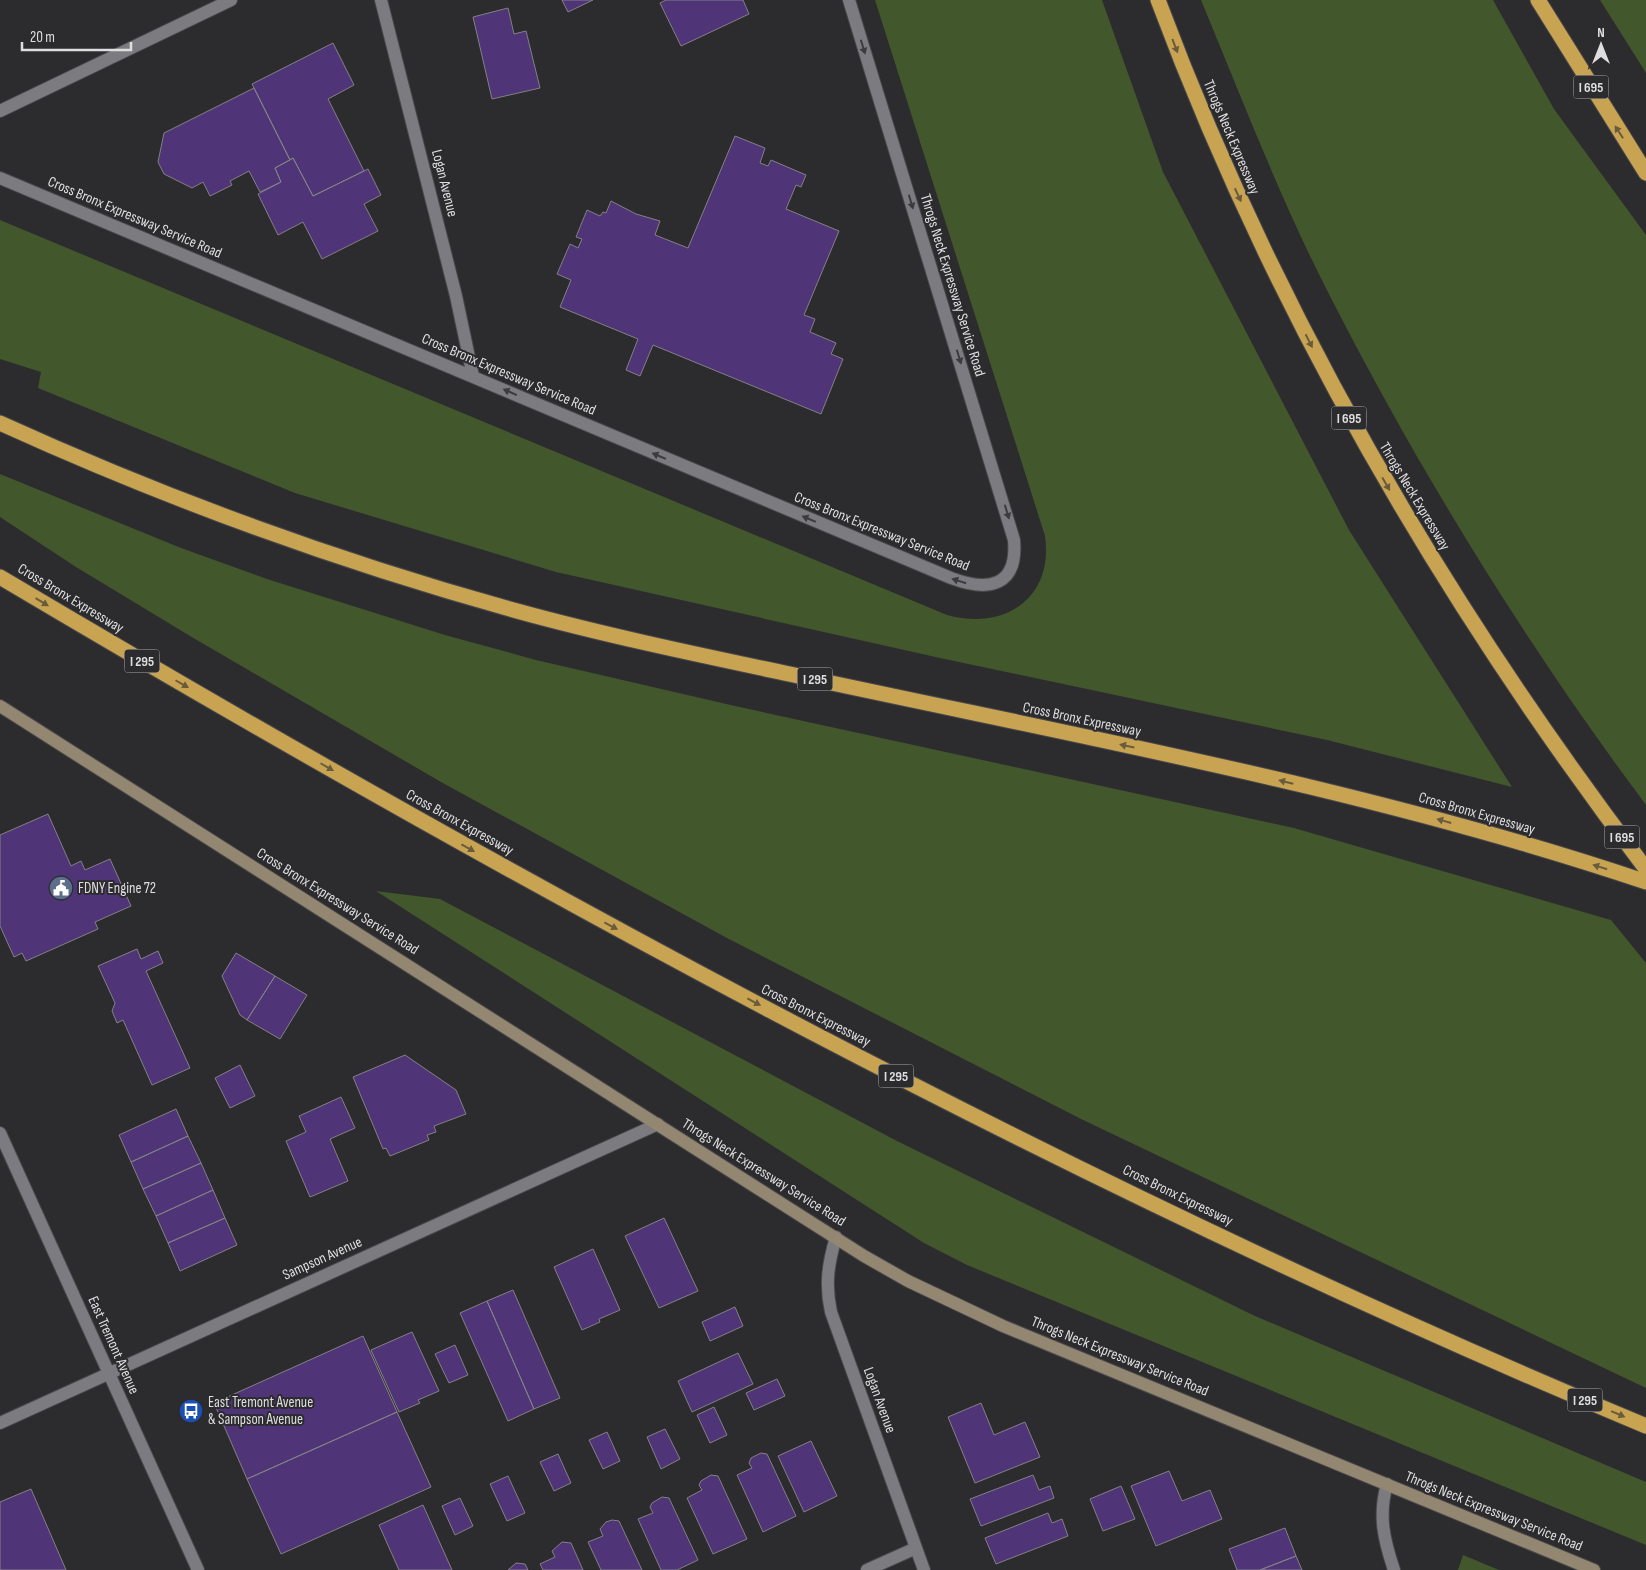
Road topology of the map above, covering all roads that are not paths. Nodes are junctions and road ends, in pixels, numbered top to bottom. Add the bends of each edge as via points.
1 (231, 0) edge
2 (381, 0) edge
3 (849, 0) edge
4 (1158, 0) edge
5 (1538, 0) edge
6 (0, 111) edge
7 (1646, 173) edge
8 (0, 178) edge
9 (474, 376) junction
10 (0, 423) edge
11 (0, 577) edge
12 (1005, 578) joint
13 (0, 706) edge
14 (1646, 869) edge
15 (1646, 882) edge
16 (658, 1124) junction
17 (0, 1133) edge
18 (836, 1237) junction
19 (108, 1373) junction
20 (0, 1422) edge
21 (1646, 1426) edge
22 (1387, 1484) junction
23 (916, 1548) junction
24 (198, 1570) edge
25 (867, 1570) edge
26 (924, 1570) edge
27 (1394, 1570) edge
28 (1594, 1570) edge

1 - 6 street
2 - 9 street, Logan Avenue
3 -> 12 street, Throgs Neck Expressway Service Road via 1012,528 1014,561
4 -> 14 highway, Throgs Neck Expressway / I 695 via 1236,190 1351,421 1455,597 1529,709
7 -> 5 highway, I 695
8 - 9 street, Cross Bronx Expressway Service Road
12 -> 9 street, Cross Bronx Expressway Service Road via 985,586 951,578
15 -> 10 highway, Cross Bronx Expressway / I 295 via 1492,834 1361,800 1219,766 650,644 511,609 268,533
11 -> 21 highway, Cross Bronx Expressway / I 295 via 466,847 806,1030 1042,1149 1310,1278 1446,1341
13 - 16 main road, Cross Bronx Expressway Service Road
16 - 18 main road, Throgs Neck Expressway Service Road
16 - 19 street, Sampson Avenue
17 - 19 street, East Tremont Avenue
18 - 22 main road, Throgs Neck Expressway Service Road via 908,1281 968,1310
18 - 23 street, Logan Avenue via 827,1274 827,1293
19 - 20 street, Sampson Avenue
19 - 24 street, East Tremont Avenue
22 - 27 street via 1381,1524
22 - 28 main road, Throgs Neck Expressway Service Road
23 - 25 street
23 - 26 street, Logan Avenue

